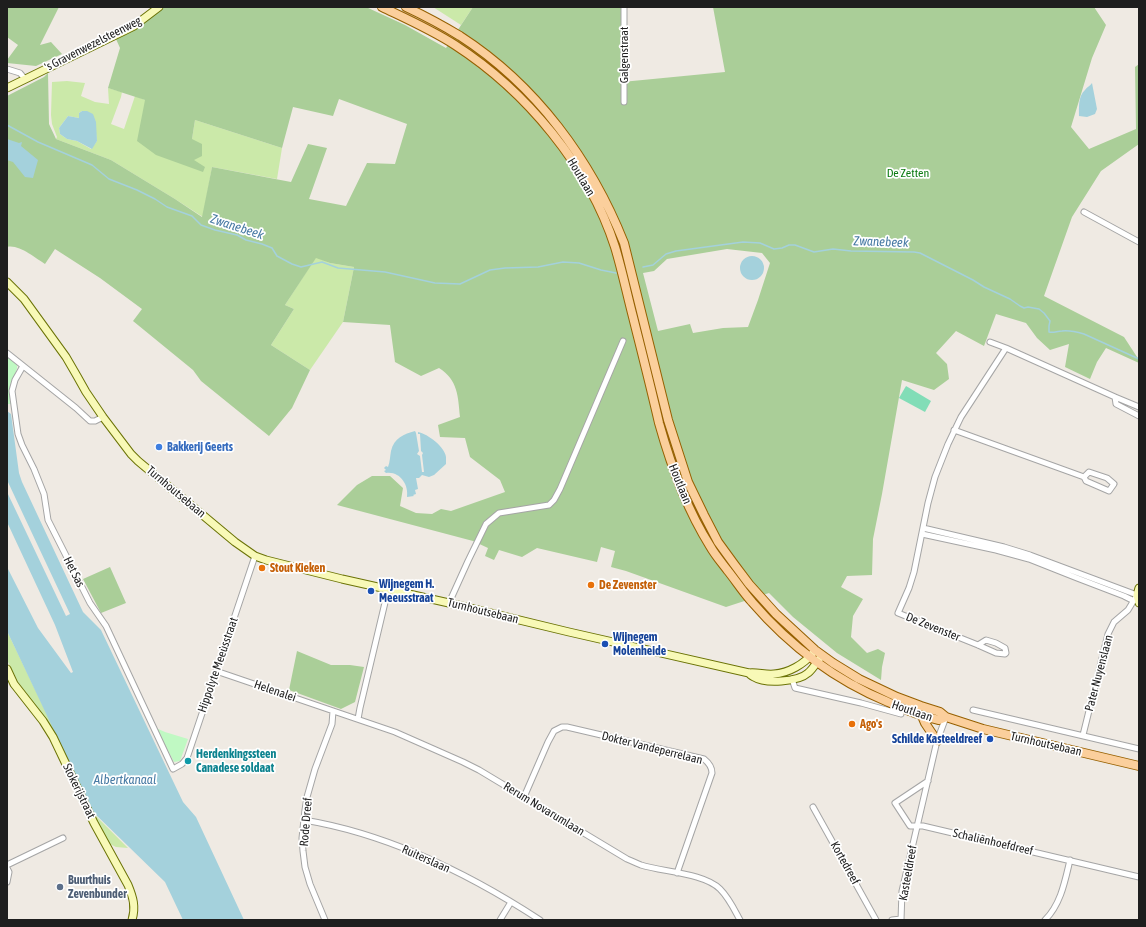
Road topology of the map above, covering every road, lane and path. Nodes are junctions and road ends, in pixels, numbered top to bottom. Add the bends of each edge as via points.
1 (159, 7) edge
2 (382, 7) edge
3 (406, 7) edge
4 (624, 7) edge
5 (7, 69) edge
6 (25, 79) junction
7 (7, 88) edge
8 (624, 102) dead end
9 (1084, 212) dead end
10 (1139, 242) edge
11 (7, 282) edge
12 (623, 341) dead end
13 (990, 342) dead end
14 (1006, 348) junction
15 (7, 353) edge
16 (23, 366) junction
17 (1115, 397) junction
18 (1139, 407) edge
19 (1139, 416) edge
20 (103, 417) junction
21 (954, 430) junction
22 (1084, 477) junction
23 (922, 531) junction
24 (255, 556) junction
25 (388, 590) junction
26 (1137, 597) edge
27 (449, 603) junction
28 (978, 645) junction
29 (819, 652) junction
30 (810, 657) junction
31 (816, 662) junction
32 (7, 669) edge
33 (216, 671) junction
34 (788, 671) junction
35 (749, 673) junction
36 (792, 679) junction
37 (973, 710) dead end
38 (334, 711) junction
39 (339, 713) junction
40 (901, 714) dead end
41 (922, 716) junction
42 (946, 717) junction
43 (357, 718) junction
44 (332, 724) junction
45 (1083, 735) junction
46 (937, 740) junction
47 (1139, 749) edge
48 (1139, 766) edge
49 (173, 769) joint
50 (928, 781) junction
51 (524, 797) junction
52 (813, 806) dead end
53 (304, 820) junction
54 (916, 826) junction
55 (63, 838) dead end
56 (1070, 860) junction
57 (7, 865) edge
58 (7, 868) edge
59 (677, 873) junction
60 (1139, 877) edge
61 (7, 882) edge
62 (511, 902) junction
63 (901, 919) edge
64 (132, 920) edge
65 (326, 920) edge
66 (500, 920) edge
67 (540, 920) edge
68 (740, 920) edge
69 (876, 920) edge
70 (892, 920) edge
71 (1045, 920) edge

1 - 6 main road, 's Gravenwezelsteenweg via 124,31
2 - 30 main road, Houtlaan via 442,38 496,76 544,123 574,165 596,202 615,247 663,435 686,502 710,548 742,590 777,629
3 - 29 main road, Houtlaan via 461,37 504,70 536,100 585,164 606,200 624,243 668,420 695,498 718,542 749,584 776,614
4 - 8 street, Galgenstraat
5 - 6 street via 20,73
6 - 7 main road, 's Gravenwezelsteenweg
9 - 10 street
11 - 20 main road, Turnhoutsebaan via 24,299 66,357
12 - 27 street via 554,500 549,505 499,513 486,524
13 - 14 street
14 - 17 street
14 - 21 street, De Zevenster
15 - 16 street
16 - 20 street via 92,422
16 - 49 street, Het Sas via 12,391 18,434 44,494 48,520 90,603 106,626
17 - 18 street
17 - 19 street via 1116,404
20 - 24 main road, Turnhoutsebaan via 138,461
21 - 22 street
21 - 23 street, De Zevenster via 935,477
22 - 22 street via 1086,481 1109,491 1114,484 1107,478 1089,472
23 - 26 street via 1029,557
23 - 28 street, De Zevenster via 914,572 898,613
24 - 25 main road, Turnhoutsebaan
24 - 33 street, Hippolyte Meeùsstraat
25 - 27 main road, Turnhoutsebaan
25 - 43 street
26 - 45 street, Pater Nuyenslaan via 1128,610 1114,622 1108,634
27 - 35 main road, Turnhoutsebaan
28 - 28 street, De Zevenster via 996,653 1006,653 1005,648 991,641 986,640
29 - 30 main road, Turnhoutsebaan
29 - 31 main road, Turnhoutsebaan
29 - 42 main road, Houtlaan via 860,679 897,697 940,712
30 - 31 main road, Houtlaan
30 - 34 main road, Turnhoutsebaan
31 - 36 main road, Turnhoutsebaan via 808,673
31 - 41 main road, Houtlaan via 862,690
32 - 64 main road, Stokerijstraat via 18,689 53,737 94,823 128,885 134,904
33 - 38 street, Helenalei
33 - 49 street, Hippolyte Meeùsstraat via 187,758
34 - 35 main road, Turnhoutsebaan via 774,674
34 - 36 main road
35 - 36 main road, Turnhoutsebaan via 754,678 769,681
36 - 40 street via 795,688
37 - 45 street, Turnhoutsebaan
38 - 39 street, Rerum Novarumlaan
38 - 44 street, Rode Dreef
39 - 43 street, Rerum Novarumlaan
39 - 44 street, Rode Dreef
41 - 42 main road, Houtlaan via 939,720
41 - 46 main road
42 - 46 street, Kasteeldreef
42 - 48 main road, Turnhoutsebaan via 991,731
43 - 51 street, Rerum Novarumlaan via 463,762
44 - 53 street, Rode Dreef via 311,783
45 - 47 street, Turnhoutsebaan
46 - 50 street, Kasteeldreef
50 - 54 street, Kasteeldreef
50 - 54 street via 895,803 910,826
51 - 59 street, Rerum Novarumlaan via 627,859 641,865
51 - 59 street, Dokter Vandeperrelaan via 548,742 554,731 562,727 704,759 712,773
52 - 69 street, Kortedreef
53 - 62 street, Ruiterslaan via 384,841 420,855
53 - 65 street, Rode Dreef via 302,846 305,867
54 - 56 street, Schaliënhoefdreef
54 - 63 street, Kasteeldreef via 902,890
55 - 57 street
56 - 60 street, Schaliënhoefdreef
56 - 71 street via 1060,899
58 - 61 street
59 - 68 street, Rerum Novarumlaan via 719,887
62 - 66 street
62 - 67 street, Ruiterslaan
63 - 70 street

